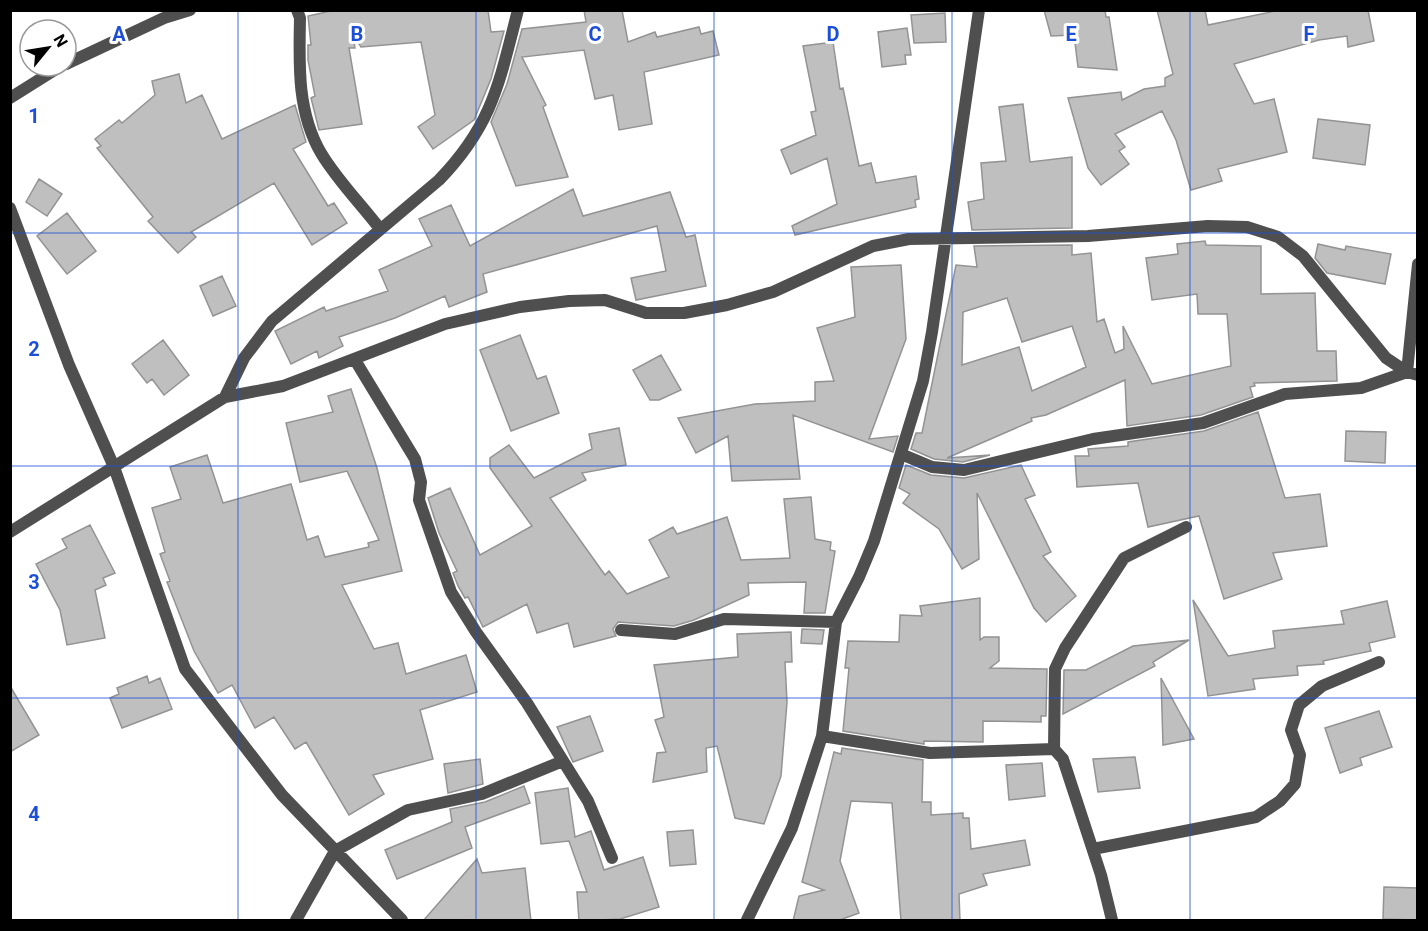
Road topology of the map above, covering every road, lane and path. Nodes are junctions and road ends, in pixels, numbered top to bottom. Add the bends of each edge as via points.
1 (190, 10) edge
2 (297, 10) edge
3 (518, 10) edge
4 (979, 10) edge
5 (78, 58) edge
6 (42, 78) edge
7 (10, 98) edge
8 (10, 208) edge
9 (380, 229) junction
10 (946, 240) junction
11 (1418, 264) edge
12 (355, 360) junction
13 (1412, 374) edge
14 (225, 397) junction
15 (901, 454) junction
16 (114, 467) junction
17 (1186, 527) dead end
18 (10, 532) edge
19 (836, 622) junction
20 (621, 630) dead end
21 (1379, 662) dead end
22 (822, 736) junction
23 (1054, 749) junction
24 (563, 760) junction
25 (1093, 849) junction
26 (335, 851) junction
27 (612, 858) dead end
28 (296, 921) edge
29 (402, 921) edge
30 (747, 921) edge
31 (1112, 921) edge

1 - 5 street
2 - 9 street via 298,76 306,114 321,152
3 - 9 street via 494,101 479,131 462,157 439,180
4 - 10 street
6 - 7 street
8 - 16 street via 69,365
9 - 14 street via 272,321 244,358
10 - 12 street via 909,239 873,246 773,292 727,305 684,313 646,313 605,300 520,307 446,324
10 - 13 street via 1247,226 1278,237 1303,256 1386,358
10 - 15 street via 923,381
11 - 13 street
12 - 14 street via 283,386
12 - 24 street via 415,459 421,482 419,500 451,592
13 - 15 street via 1360,388 1285,394 1203,423 1093,439 964,470 932,467
14 - 16 street
15 - 19 street via 874,541
16 - 18 street
16 - 26 street via 184,669 282,795
17 - 23 street via 1124,558 1065,648 1056,669
19 - 20 street via 724,619 675,634
19 - 22 street
21 - 25 street via 1323,686 1299,705 1291,730 1300,755 1295,784 1280,801 1256,817
22 - 23 street via 930,753
22 - 30 street via 792,828
23 - 25 street via 1063,759
24 - 26 street via 482,794 408,810
24 - 27 street via 588,801
25 - 31 street
26 - 28 street
26 - 29 street

